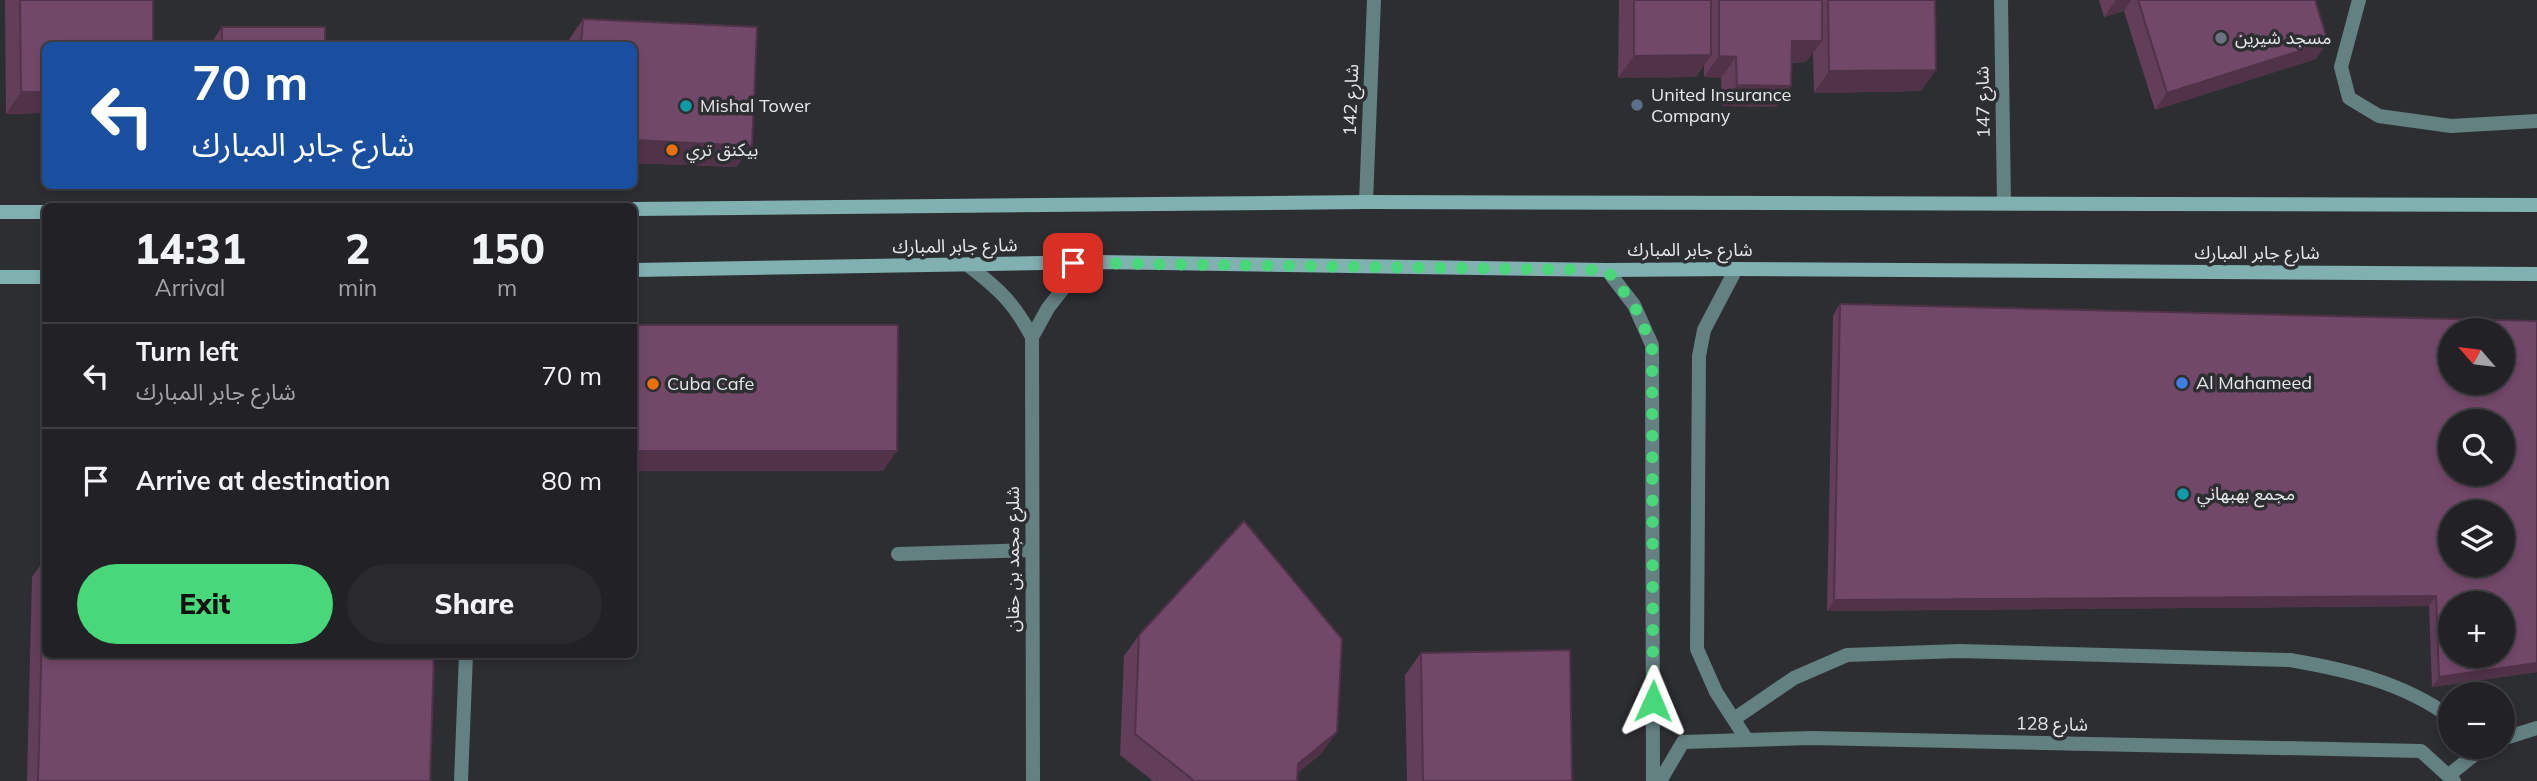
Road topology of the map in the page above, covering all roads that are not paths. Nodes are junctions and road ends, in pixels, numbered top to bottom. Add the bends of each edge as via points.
1 (1374, 0) edge
2 (2001, 0) edge
3 (2359, 0) edge
4 (2537, 121) edge
5 (1366, 202) junction
6 (2004, 203) junction
7 (2537, 205) edge
8 (637, 209) edge
9 (0, 212) edge
10 (42, 212) edge
11 (1099, 262) junction
12 (968, 266) junction
13 (1736, 269) junction
14 (637, 270) edge
15 (1607, 270) junction
16 (2537, 274) edge
17 (0, 277) edge
18 (42, 277) edge
19 (1032, 337) junction
20 (1032, 550) junction
21 (898, 554) dead end
22 (466, 658) edge
23 (2438, 708) edge
24 (1734, 719) junction
25 (2537, 728) edge
26 (2515, 735) edge
27 (1747, 740) junction
28 (2471, 759) edge
29 (2451, 778) edge
30 (461, 781) edge
31 (1033, 781) edge
32 (1653, 781) edge
33 (1660, 781) edge

1 - 5 street, شارع 142
2 - 6 street, شارع 147
3 - 4 street via 2341,67 2349,98 2379,116 2451,126
5 - 6 main road
5 - 8 main road
6 - 7 main road
9 - 10 main road
11 - 12 main road, شارع جابر المبارك
11 - 15 main road, شارع جابر المبارك
11 - 19 street, شلرع مجمد بن حقان via 1066,285
12 - 14 main road, شارع جابر المبارك
12 - 19 street via 999,289
13 - 15 main road, شارع جابر المبارك
13 - 16 main road, شارع جابر المبارك
13 - 24 street via 1704,330 1699,356 1697,649
15 - 32 street via 1634,305 1652,345
17 - 18 main road
19 - 20 street, شلرع مجمد بن حقان
20 - 21 street
20 - 31 street, شلرع مجمد بن حقان
22 - 30 street
23 - 24 street via 2384,681 2290,660 1959,651 1847,655 1794,678
24 - 27 street
25 - 26 street
27 - 29 street, شارع 128 via 2421,751
27 - 33 street, شارع 128 via 1683,742
28 - 29 street

